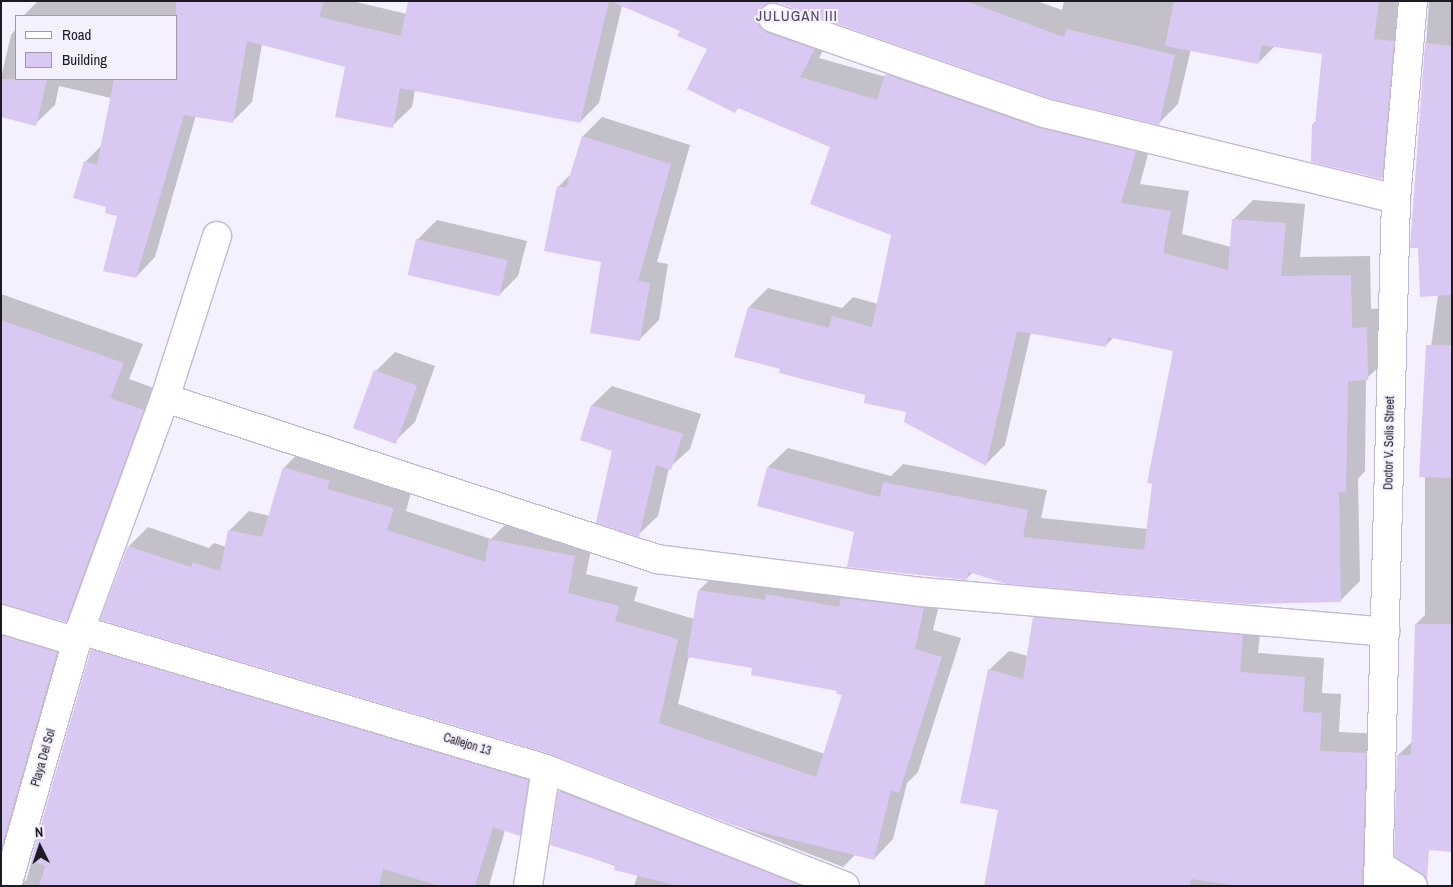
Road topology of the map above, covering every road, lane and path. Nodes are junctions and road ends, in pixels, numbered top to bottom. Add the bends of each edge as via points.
1 (1413, 1) edge
2 (773, 18) dead end
3 (1396, 199) junction
4 (217, 236) dead end
5 (165, 398) junction
6 (1, 619) edge
7 (1385, 632) junction
8 (79, 636) junction
9 (546, 769) junction
10 (1379, 875) edge
11 (7, 886) edge
12 (528, 886) edge
13 (845, 886) edge
14 (1413, 886) edge

1 - 3 street, Doctor V. Solis Street
2 - 3 street via 1044,113
3 - 7 street, Doctor V. Solis Street
4 - 5 street, Playa Del Sol
5 - 7 street via 657,559 921,592
5 - 8 street, Playa Del Sol
6 - 8 street, Callejon 13
7 - 10 street, Doctor V. Solis Street
8 - 9 street, Callejon 13
8 - 11 street, Playa Del Sol
9 - 12 street
9 - 13 street, Callejon 13
10 - 14 street

